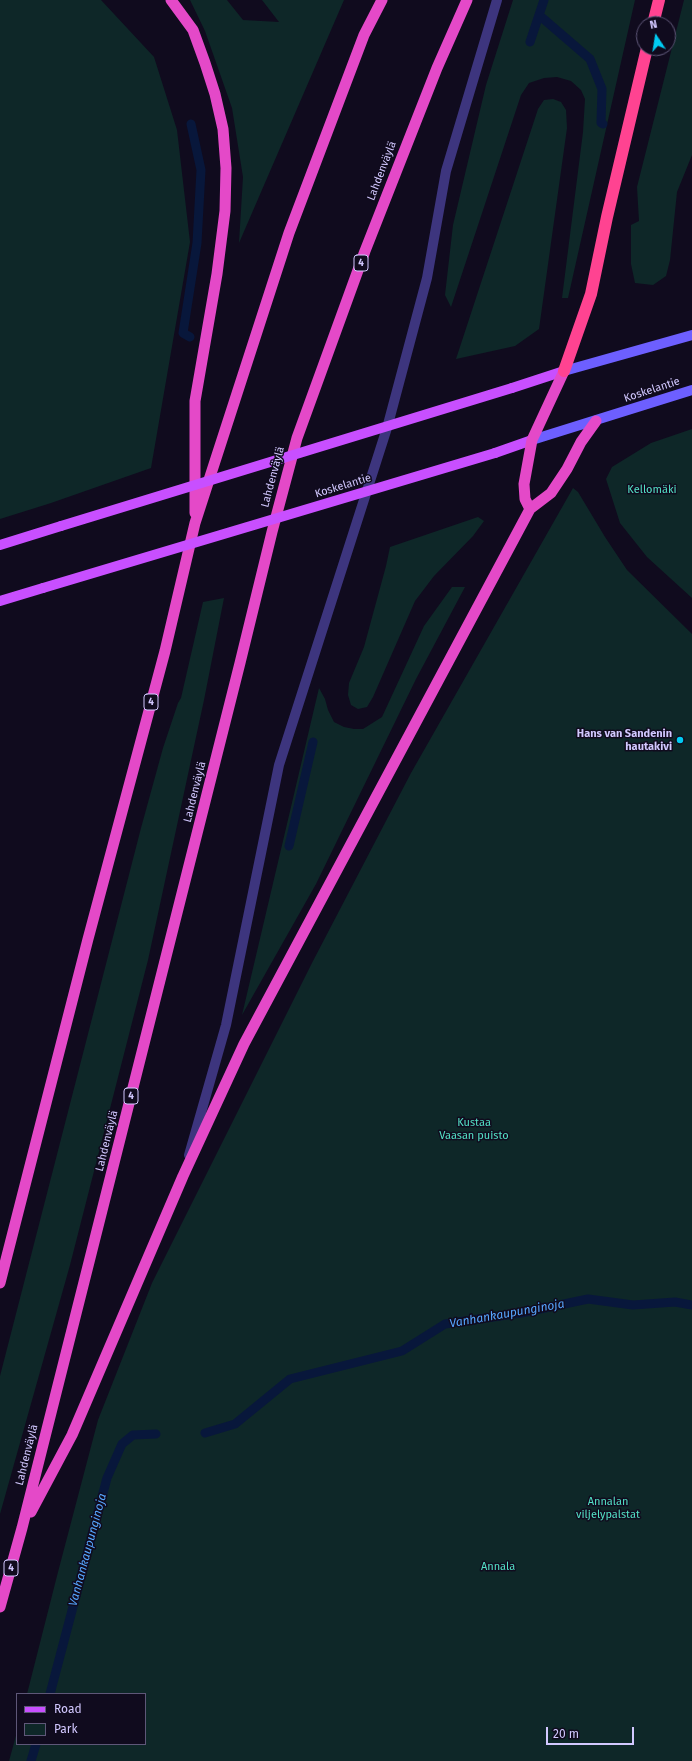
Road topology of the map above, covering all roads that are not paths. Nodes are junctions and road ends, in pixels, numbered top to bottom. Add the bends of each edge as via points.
1 (171, 0) edge
2 (382, 0) edge
3 (467, 0) edge
4 (497, 0) edge
5 (659, 0) edge
6 (655, 16) edge
7 (645, 56) edge
8 (692, 335) edge
9 (564, 371) junction
10 (692, 390) edge
11 (596, 421) junction
12 (532, 440) junction
13 (530, 510) junction
14 (195, 523) junction
15 (0, 545) edge
16 (0, 601) edge
17 (183, 1176) junction
18 (0, 1283) edge
19 (22, 1528) junction
20 (0, 1607) edge

1 - 14 highway via 193,30 205,63 215,94 226,168 224,219 196,401
2 - 14 highway, 4 via 364,35 288,233
3 - 19 highway, Lahdenväylä / 4 via 437,68 368,243 297,438
4 - 17 lane via 446,171 427,278 387,428 279,766 226,1025
5 - 6 highway
7 - 9 highway via 591,294
8 - 9 main road
9 - 12 highway
9 - 15 main road, bridge
10 - 11 main road, Koskelantie
11 - 12 main road, Koskelantie
11 - 13 highway via 551,493
12 - 13 highway via 524,484 525,499
12 - 16 main road, Koskelantie, bridge
13 - 17 highway via 244,1044
14 - 18 highway, 4 via 165,651
17 - 19 highway via 72,1434
19 - 20 highway, Lahdenväylä / 4

